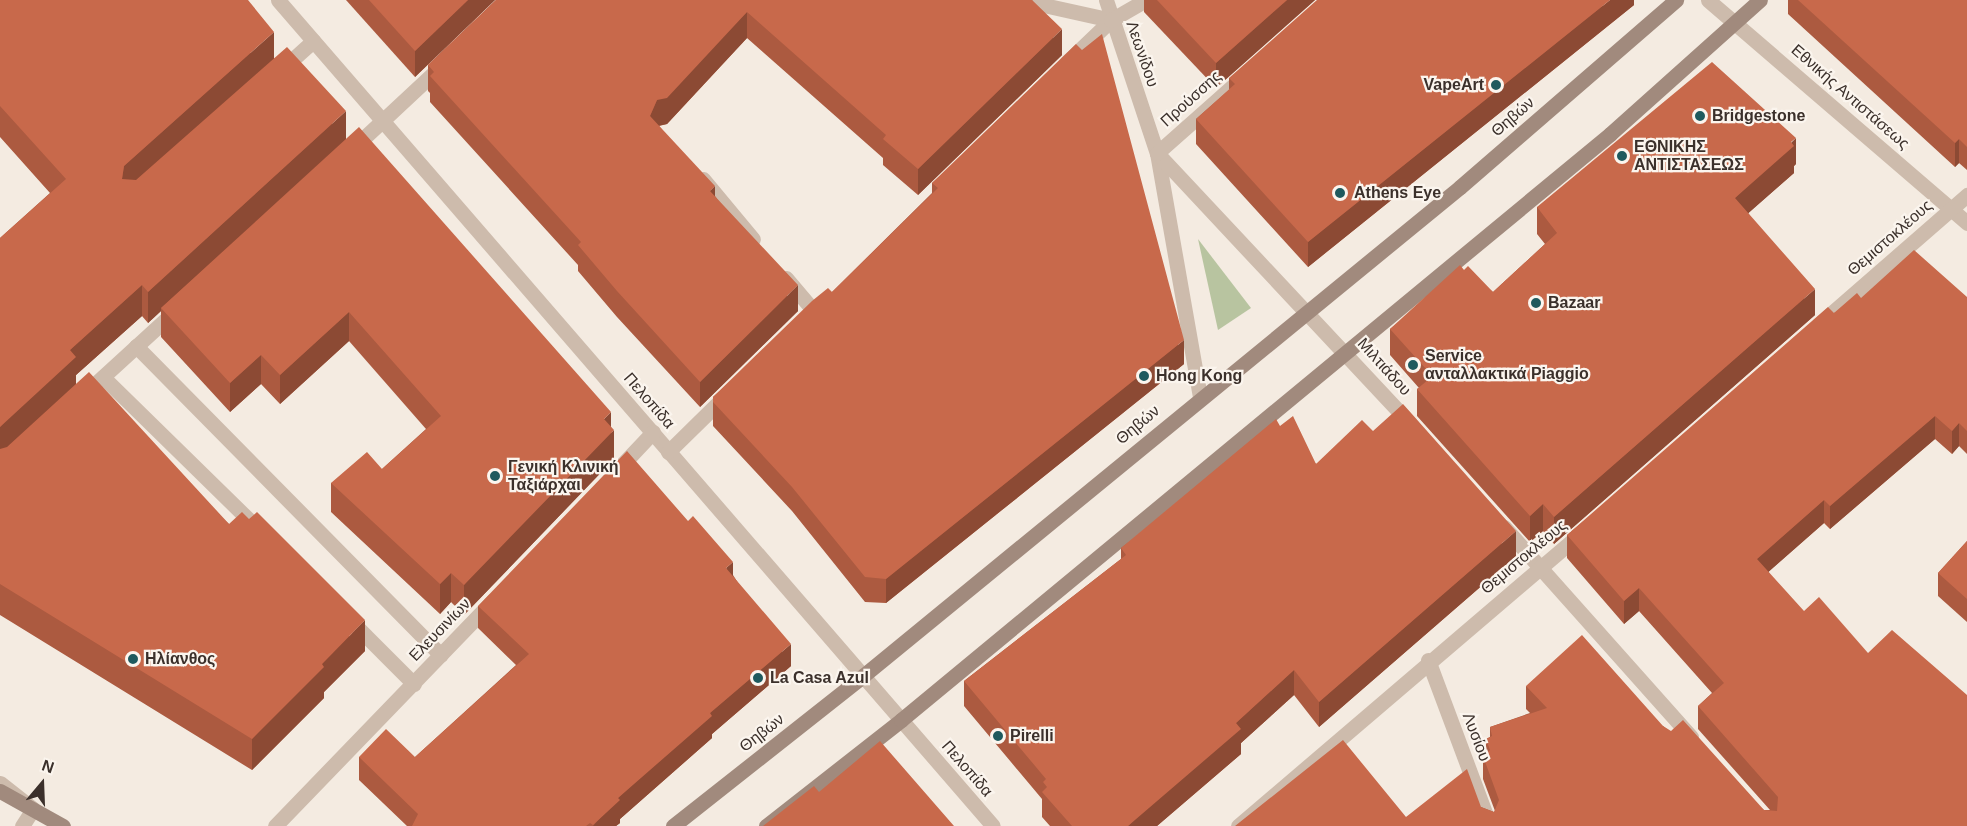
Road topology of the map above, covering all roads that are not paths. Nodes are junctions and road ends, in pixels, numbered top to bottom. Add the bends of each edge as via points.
1 (278, 0) edge
2 (1021, 0) edge
3 (1106, 0) edge
4 (1145, 0) edge
5 (1676, 0) edge
6 (1708, 0) edge
7 (1760, 0) edge
8 (1111, 20) junction
9 (1737, 23) junction
10 (313, 41) junction
11 (458, 49) edge
12 (1260, 61) edge
13 (1052, 78) edge
14 (270, 80) edge
15 (381, 123) junction
16 (1157, 153) junction
17 (337, 163) edge
18 (694, 168) edge
19 (1967, 195) edge
20 (1951, 209) junction
21 (1967, 223) edge
22 (761, 248) edge
23 (776, 266) edge
24 (189, 299) edge
25 (813, 310) edge
26 (1305, 310) junction
27 (1808, 334) edge
28 (136, 346) junction
29 (1347, 352) junction
30 (103, 377) junction
31 (736, 385) edge
32 (1200, 397) junction
33 (69, 408) edge
34 (653, 432) junction
35 (1424, 438) edge
36 (668, 452) junction
37 (604, 483) edge
38 (1494, 516) edge
39 (1594, 521) edge
40 (263, 534) edge
41 (1540, 568) junction
42 (506, 587) edge
43 (338, 609) edge
44 (441, 656) junction
45 (1428, 660) junction
46 (864, 675) junction
47 (414, 684) junction
48 (901, 720) junction
49 (1699, 746) edge
50 (0, 783) edge
51 (0, 791) edge
52 (33, 809) junction
53 (22, 826) edge
54 (63, 826) edge
55 (275, 826) edge
56 (673, 826) edge
57 (766, 826) edge
58 (993, 826) edge
59 (1238, 826) edge
60 (1490, 826) edge

1 - 10 street, Πελοπίδα
2 - 8 street
3 - 8 street, Λεωνίδου
4 - 8 street
5 - 26 main road, Θηβών via 1460,187
6 - 9 street, Εθνικής Αντιστάσεως
7 - 9 main road
8 - 13 street
8 - 16 street, Λεωνίδου
9 - 20 street, Εθνικής Αντιστάσεως
9 - 29 main road
10 - 14 street
10 - 15 street, Πελοπίδα
11 - 15 street
12 - 16 street, Προύσσης
15 - 17 street
15 - 34 street, Πελοπίδα
16 - 26 street, Μιλτιάδου
16 - 32 street, Λεωνίδου
18 - 22 street
19 - 20 street, Θεμιστοκλέους
20 - 21 street, Εθνικής Αντιστάσεως
20 - 27 street, Θεμιστοκλέους
23 - 25 street
24 - 28 street
26 - 29 street, Μιλτιάδου
26 - 32 main road, Θηβών
28 - 30 street
28 - 44 street
29 - 35 street, Μιλτιάδου
29 - 48 main road
30 - 33 street
30 - 40 street
31 - 36 street
32 - 46 main road, Θηβών
34 - 36 street, Πελοπίδα
34 - 37 street
36 - 46 street, Πελοπίδα
38 - 41 street
39 - 41 street, Θεμιστοκλέους
41 - 45 street, Θεμιστοκλέους
41 - 49 street
42 - 44 street, Ελευσινίων
43 - 47 street
44 - 47 street, Ελευσινίων
45 - 59 street, Θεμιστοκλέους
45 - 60 street, Λυσίου
46 - 48 street, Πελοπίδα
46 - 56 main road, Θηβών
47 - 55 street, Ελευσινίων
48 - 57 main road
48 - 58 street, Πελοπίδα
50 - 52 street
51 - 52 main road
52 - 53 street
52 - 54 main road

